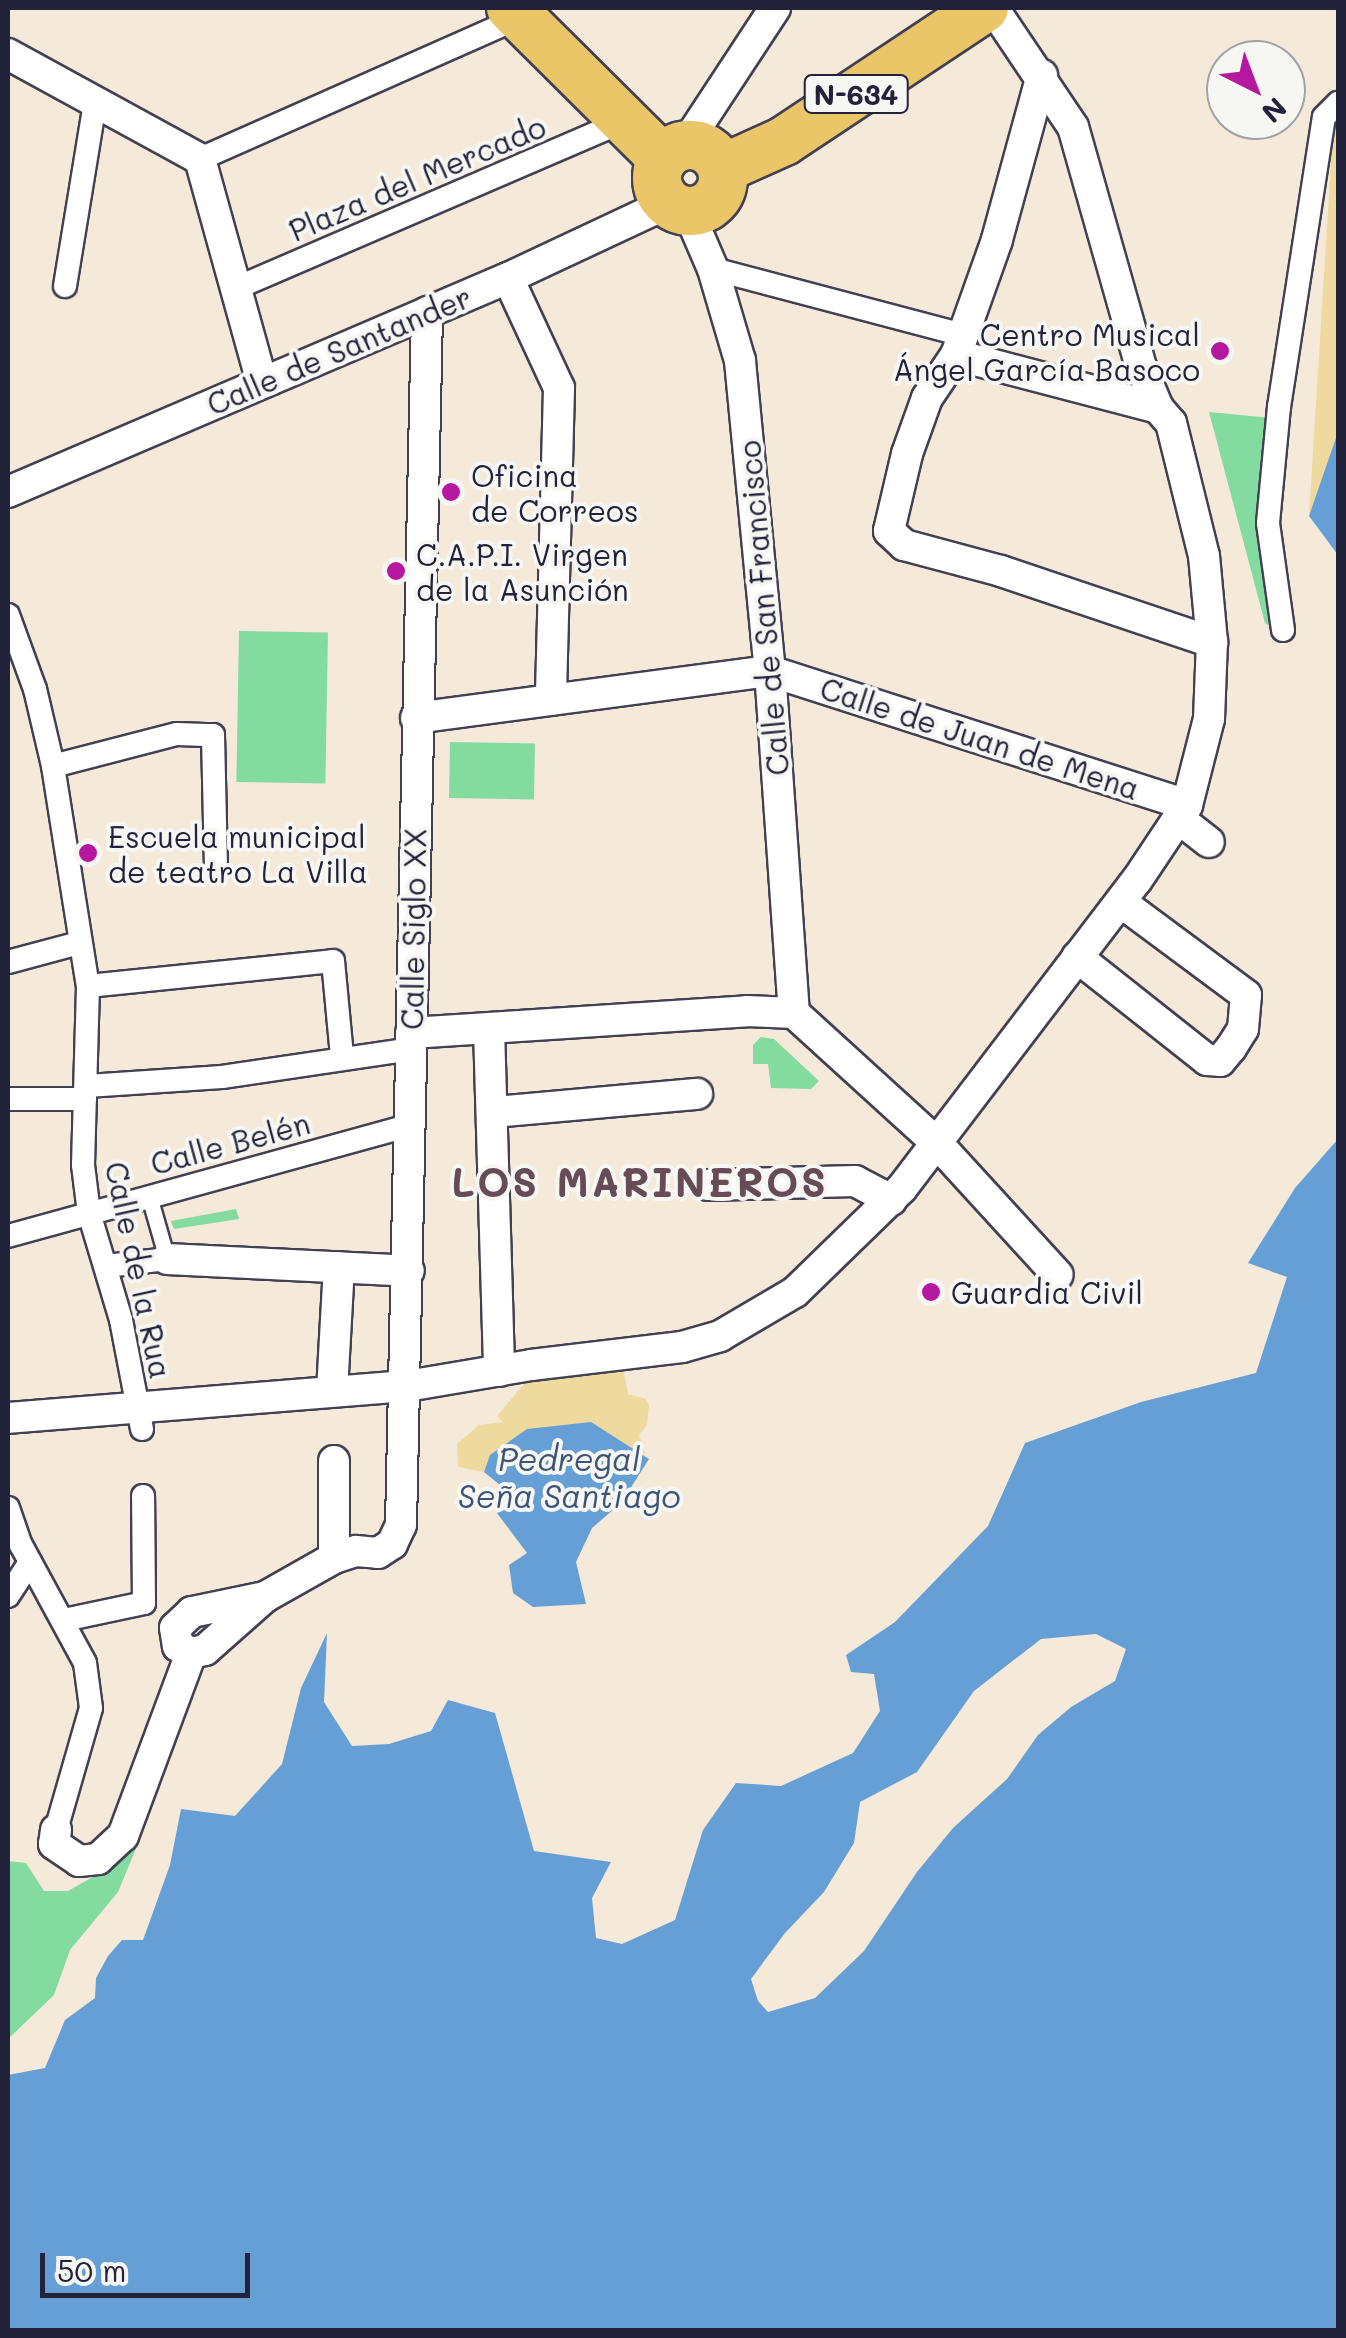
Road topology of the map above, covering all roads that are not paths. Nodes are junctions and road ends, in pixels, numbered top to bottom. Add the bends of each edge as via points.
1 (775, 8) edge
2 (984, 8) edge
3 (994, 8) edge
4 (516, 12) edge
5 (8, 54) edge
6 (1042, 75) junction
7 (96, 103) junction
8 (1338, 104) edge
9 (624, 121) junction
10 (200, 160) junction
11 (685, 177) junction
12 (713, 268) junction
13 (508, 278) junction
14 (65, 286) dead end
15 (234, 289) junction
16 (427, 312) junction
17 (960, 345) junction
18 (262, 382) junction
19 (1158, 408) junction
20 (8, 492) edge
21 (8, 615) edge
22 (1283, 630) dead end
23 (1212, 642) junction
24 (770, 671) junction
25 (551, 700) junction
26 (416, 718) junction
27 (53, 766) junction
28 (1182, 812) junction
29 (1210, 842) dead end
30 (216, 864) dead end
31 (1121, 902) junction
32 (79, 943) junction
33 (1077, 958) junction
34 (8, 962) edge
35 (88, 986) junction
36 (794, 1013) junction
37 (490, 1029) junction
38 (411, 1041) junction
39 (342, 1057) junction
40 (86, 1093) junction
41 (698, 1094) dead end
42 (8, 1099) edge
43 (494, 1112) junction
44 (411, 1125) junction
45 (936, 1142) junction
46 (708, 1185) dead end
47 (149, 1196) junction
48 (891, 1200) junction
49 (89, 1212) junction
50 (8, 1236) edge
51 (167, 1259) junction
52 (106, 1266) junction
53 (339, 1268) junction
54 (409, 1271) junction
55 (1058, 1275) dead end
56 (499, 1370) junction
57 (407, 1386) junction
58 (332, 1390) junction
59 (8, 1418) edge
60 (139, 1420) junction
61 (334, 1460) dead end
62 (143, 1496) dead end
63 (8, 1508) edge
64 (334, 1558) junction
65 (30, 1562) junction
66 (8, 1596) edge
67 (64, 1620) junction
68 (56, 1830) joint

1 - 11 street
2 - 11 highway, N-634 via 784,142
3 - 6 street
4 - 9 highway
4 - 10 street
5 - 7 street
6 - 17 street
6 - 19 street via 1074,128
7 - 10 street
7 - 14 street
8 - 22 street via 1324,117 1279,407 1268,523
9 - 11 highway
9 - 15 street, Plaza del Mercado
10 - 15 street
11 - 12 street, Calle de San Francisco
11 - 13 street, Calle de Santander
12 - 17 street
12 - 24 street, Calle de San Francisco via 740,360
13 - 16 street, Calle de Santander
13 - 25 street via 559,388
15 - 18 street
16 - 18 street, Calle de Santander
16 - 26 street, Calle Siglo XX
17 - 19 street
17 - 23 street via 927,398 907,454 890,516 896,540
18 - 20 street, Calle de Santander
19 - 23 street via 1171,423 1204,556
21 - 27 street, Calle de la Rua
23 - 28 street via 1209,720
24 - 25 street, Calle de Juan de Mena
24 - 28 street, Calle de Juan de Mena
24 - 36 street, Calle de San Francisco
25 - 26 street, Calle de Juan de Mena
26 - 38 street, Calle Siglo XX
27 - 30 street via 177,734 214,735
27 - 32 street, Calle de la Rua
28 - 29 street, Calle de Juan de Mena
28 - 31 street
31 - 33 street
31 - 33 street via 1246,995 1243,1030 1231,1048 1220,1061 1206,1060
32 - 34 street
32 - 35 street, Calle de la Rua
33 - 45 street
35 - 39 street via 332,961
35 - 40 street, Calle de la Rua
36 - 37 street
36 - 45 street
37 - 38 street
37 - 43 street
38 - 39 street
38 - 44 street, Calle Siglo XX
39 - 40 street
40 - 42 street
40 - 49 street, Calle de la Rua via 82,1165
41 - 43 street
43 - 56 street
44 - 47 street, Calle Belén
44 - 54 street, Calle Siglo XX
45 - 48 street
45 - 55 street
46 - 48 street via 856,1181
47 - 49 street, Calle Belén
47 - 51 lane
48 - 56 street via 795,1292 720,1336 682,1347
49 - 50 street, Calle Belén
49 - 52 street, Calle de la Rua
51 - 52 street
51 - 53 street
52 - 60 street, Calle de la Rua
53 - 54 street
53 - 58 street
54 - 57 street, Calle Siglo XX
56 - 57 street
57 - 58 street
57 - 64 street, Calle Siglo XX via 401,1525 392,1544 378,1553
58 - 60 street
59 - 60 street
61 - 64 street
62 - 67 street via 144,1604
63 - 65 street
64 - 68 street via 265,1597 209,1606 182,1618 175,1637 191,1653 123,1836 98,1859 79,1861 54,1844
65 - 66 street
65 - 67 street
67 - 68 street via 85,1663 91,1708

